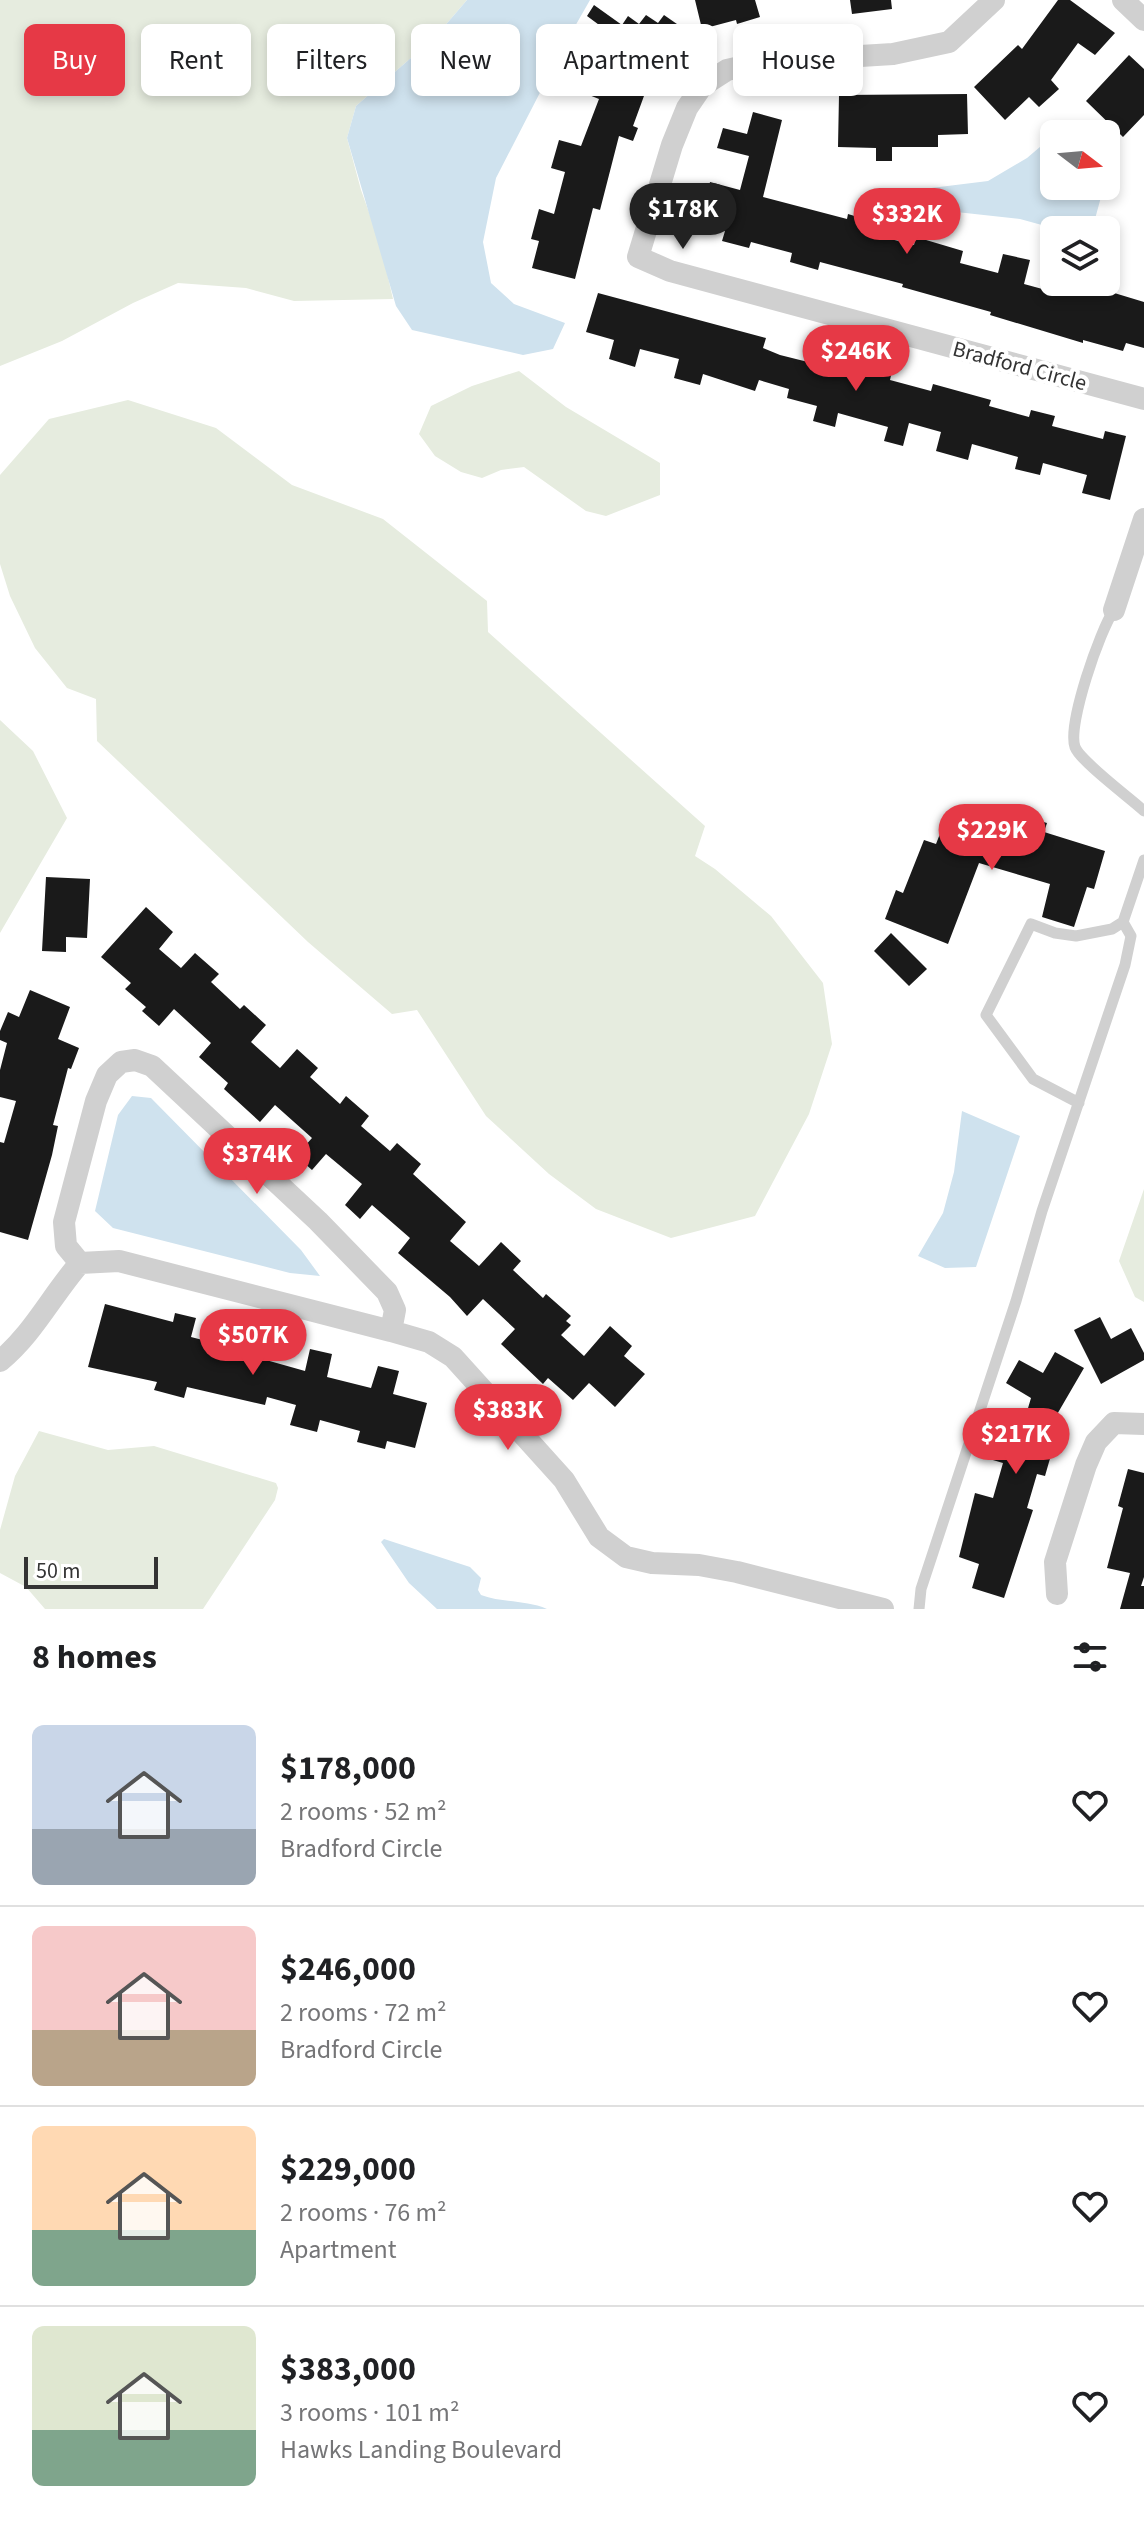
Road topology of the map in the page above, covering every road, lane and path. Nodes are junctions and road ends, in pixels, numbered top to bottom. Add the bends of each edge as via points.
1 (994, 0) edge
2 (1123, 0) edge
3 (1144, 20) edge
4 (1144, 399) edge
5 (1144, 519) edge
6 (1114, 610) joint
7 (1144, 811) edge
8 (1144, 860) edge
9 (1123, 922) junction
10 (1079, 1103) junction
11 (80, 1263) junction
12 (391, 1331) junction
13 (0, 1361) edge
14 (1144, 1424) edge
15 (1057, 1594) dead end
16 (883, 1609) edge
17 (919, 1609) edge

1 - 4 street, Bradford Circle via 949,42 893,54 762,62 727,70 702,86 672,145 638,257 670,271
2 - 3 street
5 - 6 street
6 - 7 lane via 1096,644 1074,746 1084,761
8 - 9 lane
9 - 10 lane via 1131,936 1125,965
9 - 10 lane via 1076,936 1031,924 986,1015 1033,1079
10 - 17 lane via 921,1589
11 - 12 street via 119,1261
11 - 12 street via 66,1246 64,1222 96,1101 107,1075 121,1062 135,1060 152,1066 387,1292 395,1310
11 - 13 street via 20,1345
12 - 16 street via 429,1342 453,1357 564,1480 599,1537 626,1557 737,1572
14 - 15 street via 1114,1423 1096,1442 1055,1562

